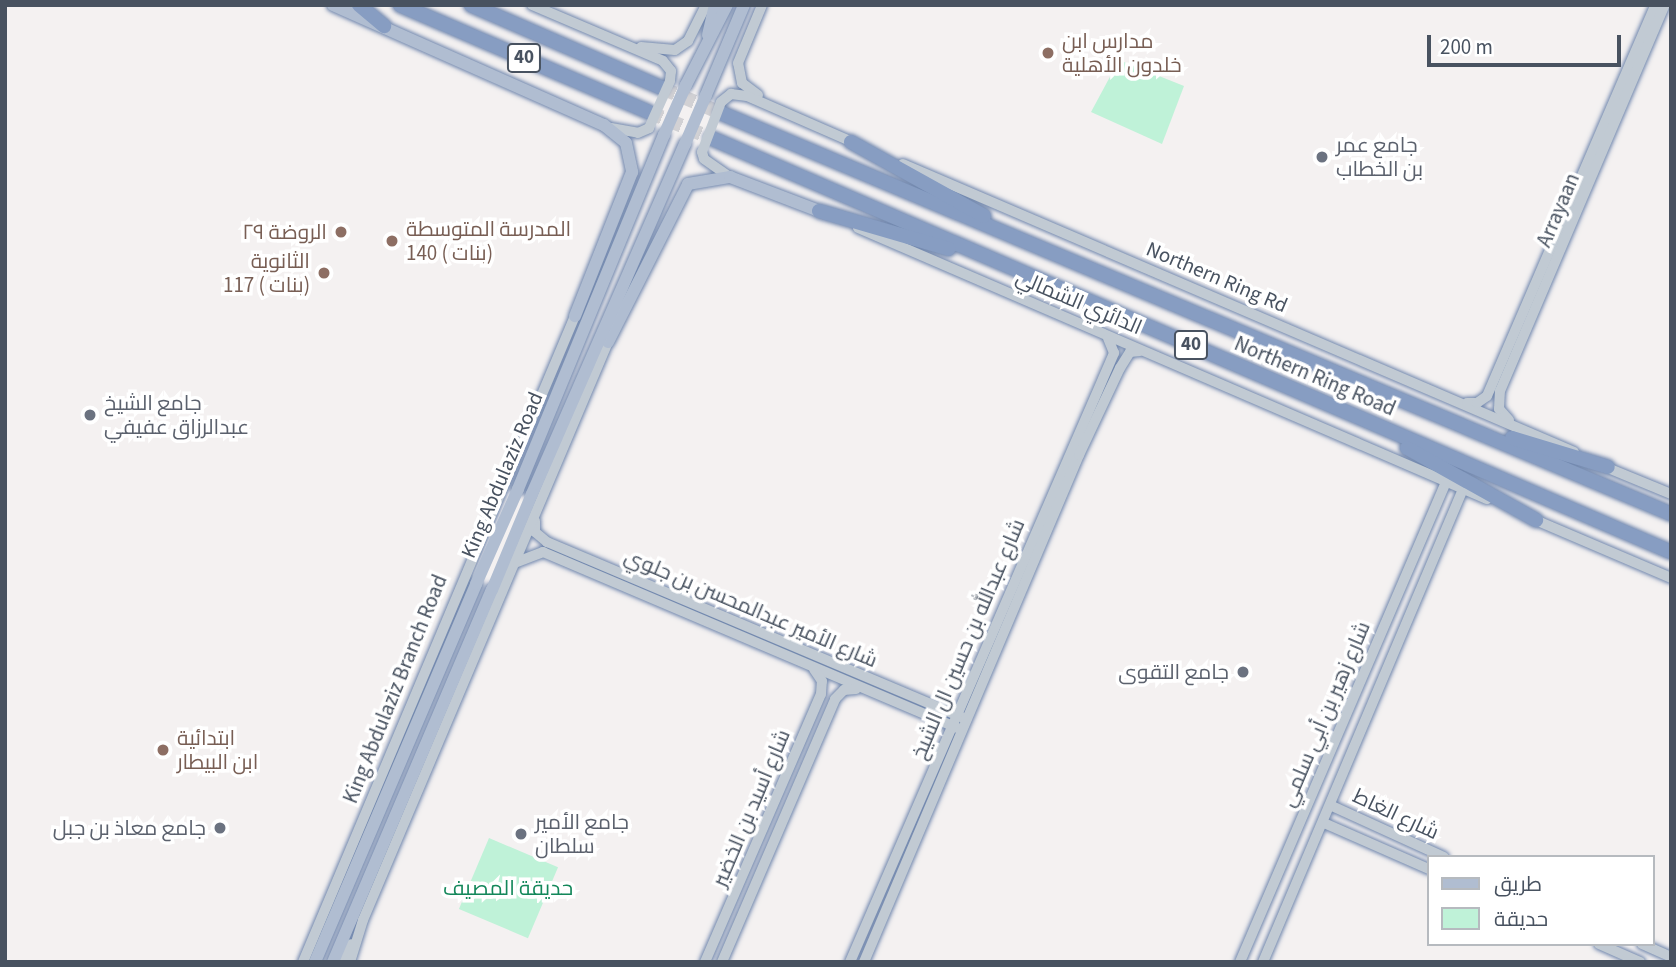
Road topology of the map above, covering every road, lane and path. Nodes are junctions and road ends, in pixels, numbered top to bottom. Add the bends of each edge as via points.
1 (333, 5) edge
2 (359, 5) edge
3 (400, 5) edge
4 (471, 5) edge
5 (532, 5) edge
6 (706, 5) edge
7 (715, 5) edge
8 (727, 5) edge
9 (744, 5) edge
10 (750, 5) edge
11 (762, 5) edge
12 (1655, 5) edge
13 (1665, 5) edge
14 (384, 26) junction
15 (708, 36) junction
16 (617, 41) junction
17 (726, 48) junction
18 (666, 85) junction
19 (721, 108) junction
20 (649, 111) tunnel mouth
21 (794, 116) junction
22 (604, 125) junction
23 (710, 138) tunnel mouth
24 (851, 142) junction
25 (730, 177) junction
26 (819, 211) junction
27 (623, 228) junction
28 (1022, 237) junction
29 (635, 257) junction
30 (1011, 267) junction
31 (575, 316) junction
32 (1105, 335) junction
33 (608, 342) junction
34 (1145, 352) junction
35 (1111, 362) junction
36 (1121, 368) junction
37 (1488, 393) junction
38 (1499, 398) junction
39 (1461, 402) junction
40 (1341, 411) junction
41 (1436, 414) junction
42 (1515, 425) junction
43 (1608, 467) junction
44 (509, 474) junction
45 (1446, 482) junction
46 (1463, 489) junction
47 (547, 491) junction
48 (1671, 494) edge
49 (1671, 514) edge
50 (536, 519) junction
51 (1536, 520) junction
52 (545, 547) junction
53 (1671, 552) edge
54 (517, 563) junction
55 (1671, 578) edge
56 (456, 591) junction
57 (499, 605) junction
58 (814, 669) junction
59 (860, 689) junction
60 (821, 694) junction
61 (835, 699) junction
62 (959, 723) junction
63 (1332, 806) junction
64 (1324, 823) junction
65 (1440, 855) edge
66 (1428, 869) edge
67 (363, 920) junction
68 (1604, 946) edge
69 (1646, 946) edge
70 (1671, 957) edge
71 (303, 962) edge
72 (315, 962) edge
73 (333, 962) edge
74 (342, 962) edge
75 (350, 962) edge
76 (705, 962) edge
77 (722, 962) edge
78 (850, 962) edge
79 (863, 962) edge
80 (1240, 962) edge
81 (1263, 962) edge
82 (1640, 962) edge

1 - 14 main road
2 - 14 highway
3 - 20 highway, 40
4 - 18 highway, 40
5 - 16 street
6 - 16 street via 688,41 675,51
7 - 15 main road
8 - 15 main road, King Abdulaziz Road
9 - 17 main road, King Abdulaziz Road
10 - 17 main road
11 - 21 street via 743,48 739,75 749,90
12 - 37 street, Arrayaan
13 - 38 street, Arrayaan
14 - 22 main road
15 - 27 main road, King Abdulaziz Road, bridge
16 - 18 street via 663,61 671,71
17 - 29 main road, King Abdulaziz Road, bridge
18 - 22 street, bridge via 649,128 625,133
19 - 21 street, Northern Ring Rd via 731,94
19 - 25 street, bridge via 706,130 702,152 704,159
19 - 28 highway, Northern Ring Road / 40 via 933,205
21 - 24 street, Northern Ring Rd
22 - 31 main road via 626,143 632,172
23 - 30 highway, Northern Ring Road / 40
24 - 28 highway
24 - 39 street, Northern Ring Rd
25 - 26 main road
25 - 33 main road via 698,179 681,191
26 - 30 highway
26 - 32 street, الدائري الشمالي
27 - 31 main road
27 - 72 main road, King Abdulaziz Road, bridge
28 - 41 highway, Northern Ring Road / 40
29 - 33 main road
29 - 73 main road, King Abdulaziz Road, bridge
30 - 40 highway, Northern Ring Road / 40
31 - 44 street, King Abdulaziz Branch Road
32 - 34 street, الدائري الشمالي
32 - 35 street via 1115,347
33 - 47 street
34 - 36 street via 1130,352
34 - 45 street, الدائري الشمالي
35 - 36 street via 1118,357
35 - 62 street, شارع عبدالله بن حسين ال الشيخ
36 - 62 street, شارع عبدالله بن حسين ال الشيخ
37 - 38 street
37 - 39 street via 1477,403
38 - 42 street via 1501,414
39 - 42 street, Northern Ring Rd
40 - 51 highway
40 - 53 highway, Northern Ring Road / 40
41 - 43 highway
41 - 49 highway, Northern Ring Road / 40
42 - 43 street, Northern Ring Rd
43 - 48 street, Northern Ring Rd
44 - 47 street via 508,499 525,510 541,504
44 - 56 street, King Abdulaziz Branch Road
45 - 46 street, الدائري الشمالي
45 - 80 street, شارع زهير بن أبي سلمي
46 - 51 street, الدائري الشمالي
46 - 63 street, شارع زهير بن أبي سلمي
47 - 50 street
50 - 52 street via 535,532
50 - 54 street
51 - 55 street, الدائري الشمالي
52 - 54 street
52 - 58 street, شارع الأمير عبدالمحسن بن جلوي
52 - 62 street, شارع الأمير عبدالمحسن بن جلوي
54 - 57 street
56 - 57 street via 478,552 491,551 508,564
56 - 71 street, King Abdulaziz Branch Road
57 - 67 street
58 - 59 street, شارع الأمير عبدالمحسن بن جلوي
58 - 60 street via 822,681
59 - 61 street via 844,690
59 - 62 street, شارع الأمير عبدالمحسن بن جلوي
60 - 61 street via 830,688
60 - 76 street, شارع أسيد بن الخضير
61 - 77 street, شارع أسيد بن الخضير
62 - 78 street, شارع عبدالله بن حسين ال الشيخ
62 - 79 street, شارع عبدالله بن حسين ال الشيخ
63 - 64 street, شارع زهير بن أبي سلمي
63 - 65 street, شارع الغاط
64 - 66 street, شارع الغاط
64 - 81 street, شارع زهير بن أبي سلمي
67 - 74 street
67 - 75 street
68 - 82 street
69 - 70 street

